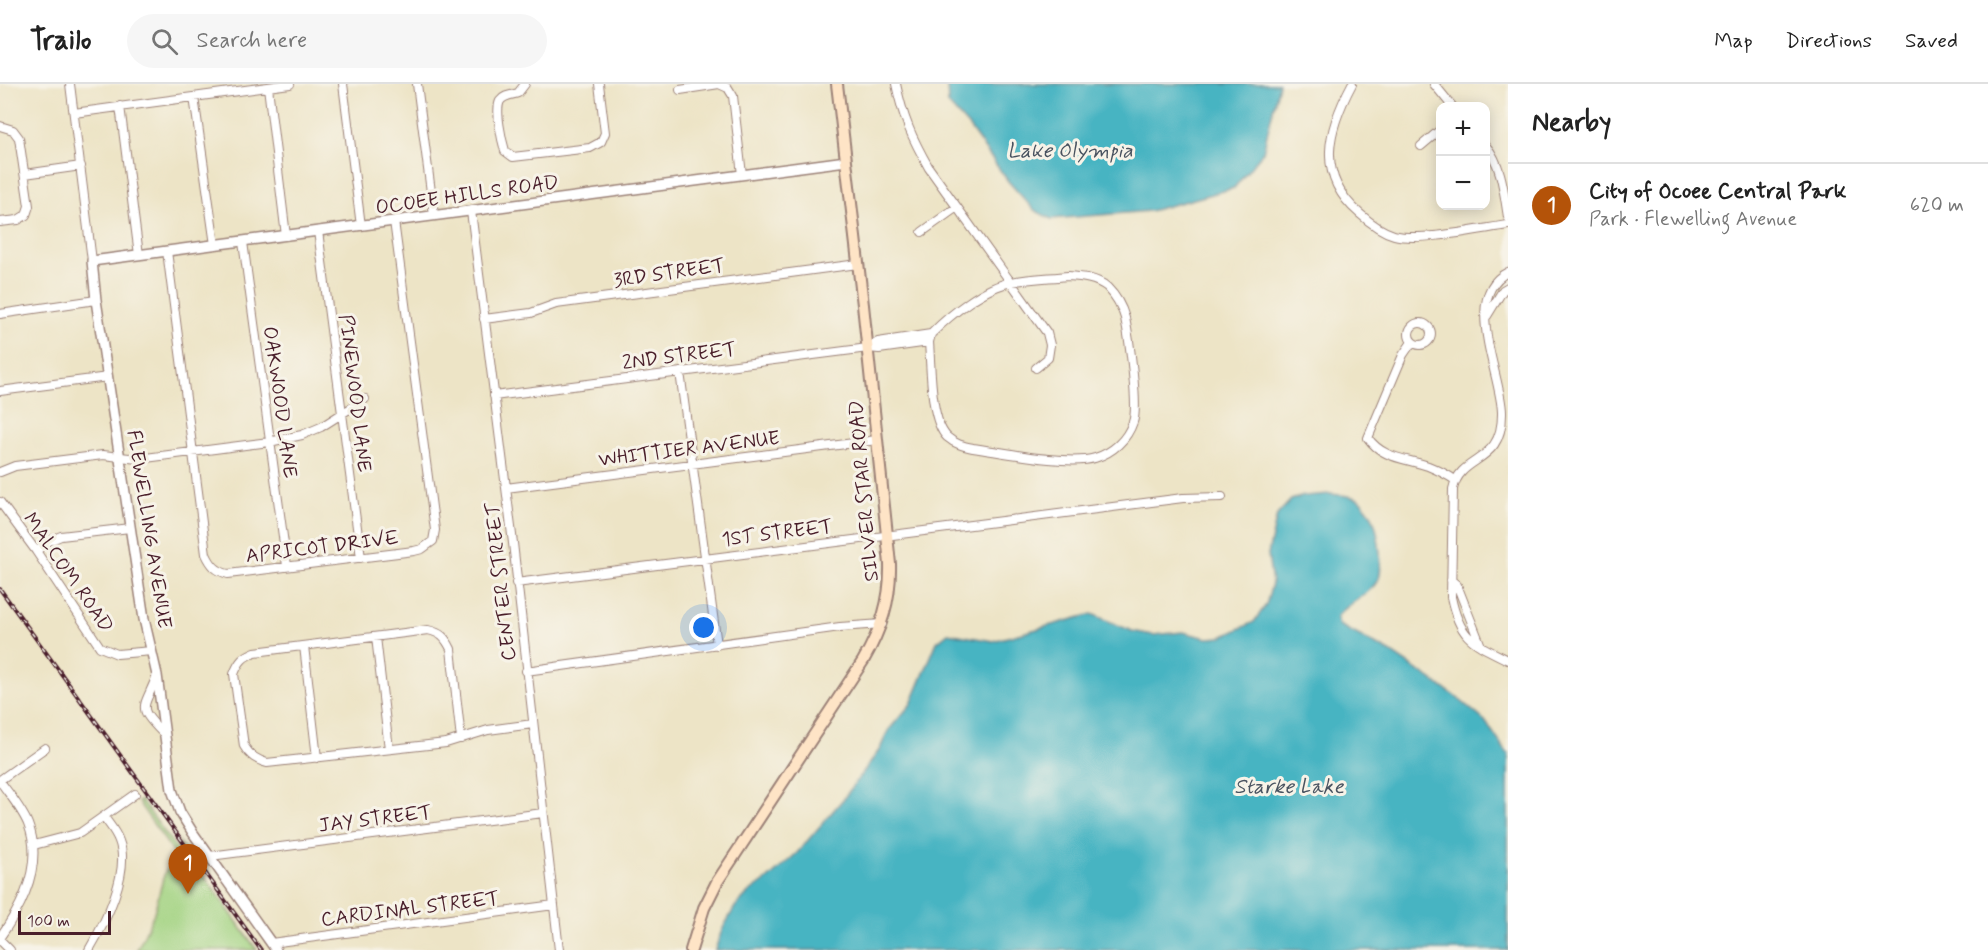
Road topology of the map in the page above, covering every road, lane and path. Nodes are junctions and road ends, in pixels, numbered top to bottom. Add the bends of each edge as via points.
1 (70, 84) edge
2 (290, 84) edge
3 (343, 84) edge
4 (417, 84) edge
5 (525, 84) edge
6 (599, 84) edge
7 (837, 84) edge
8 (896, 84) edge
9 (1352, 84) edge
10 (1434, 84) edge
11 (268, 87) junction
12 (680, 90) dead end
13 (194, 97) junction
14 (1449, 102) edge
15 (120, 106) junction
16 (74, 113) junction
17 (0, 126) edge
18 (1436, 133) edge
19 (1421, 146) dead end
20 (1490, 154) edge
21 (846, 161) junction
22 (81, 166) junction
23 (25, 174) junction
24 (742, 175) junction
25 (957, 207) junction
26 (471, 211) junction
27 (434, 215) junction
28 (1508, 217) edge
29 (394, 221) junction
30 (0, 222) edge
31 (1508, 225) edge
32 (361, 226) junction
33 (318, 231) junction
34 (922, 232) dead end
35 (286, 236) junction
36 (243, 242) junction
37 (215, 245) junction
38 (167, 251) junction
39 (139, 255) junction
40 (92, 261) junction
41 (858, 264) junction
42 (1508, 272) edge
43 (1012, 282) junction
44 (1508, 287) edge
45 (96, 300) junction
46 (0, 314) edge
47 (1486, 317) junction
48 (484, 320) junction
49 (930, 338) junction
50 (1412, 342) dead end
51 (867, 348) junction
52 (1036, 368) dead end
53 (680, 372) junction
54 (108, 376) junction
55 (0, 391) edge
56 (494, 396) junction
57 (366, 399) dead end
58 (343, 414) junction
59 (1504, 433) edge
60 (877, 440) junction
61 (269, 442) junction
62 (193, 452) junction
63 (120, 457) junction
64 (693, 464) junction
65 (0, 472) edge
66 (1455, 480) junction
67 (506, 488) junction
68 (1222, 497) dead end
69 (0, 502) edge
70 (130, 528) junction
71 (887, 535) junction
72 (36, 550) junction
73 (361, 558) junction
74 (706, 558) junction
75 (287, 566) junction
76 (1451, 580) junction
77 (516, 583) junction
78 (882, 624) junction
79 (376, 637) junction
80 (717, 645) junction
81 (304, 646) junction
82 (1481, 647) junction
83 (152, 651) junction
84 (1508, 660) edge
85 (526, 671) junction
86 (157, 675) junction
87 (533, 724) junction
88 (165, 735) junction
89 (461, 740) junction
90 (45, 748) dead end
91 (389, 750) junction
92 (317, 758) junction
93 (0, 780) edge
94 (135, 794) dead end
95 (543, 813) junction
96 (104, 817) junction
97 (34, 845) junction
98 (210, 856) junction
99 (555, 905) junction
100 (0, 939) edge
101 (273, 946) edge
102 (10, 950) edge
103 (89, 950) edge
104 (559, 950) edge
105 (691, 950) edge

1 - 16 street, FLEWELLING AVENUE
2 - 11 street
3 - 32 street
4 - 27 street
5 - 6 street via 518,93 500,101 498,109 505,151 522,158 590,148 601,142 604,133
7 - 21 main road, SILVER STAR ROAD
8 - 25 street via 901,112 915,143
9 - 31 street via 1337,111 1331,135 1331,168 1337,189 1352,207 1373,225 1394,235 1411,237
10 - 14 street
11 - 13 street
11 - 35 street
12 - 24 street via 719,84 728,88 733,96
13 - 15 street
13 - 37 street
15 - 16 street
15 - 39 street
16 - 22 street, FLEWELLING AVENUE
17 - 23 street via 13,130 19,138
18 - 19 street
20 - 28 street via 1503,183
21 - 24 street, OCOEE HILLS ROAD
21 - 41 main road, SILVER STAR ROAD
22 - 23 street
22 - 40 street, FLEWELLING AVENUE
23 - 30 street via 29,206 26,215
24 - 26 street, OCOEE HILLS ROAD
25 - 34 street
25 - 43 street
26 - 27 street, OCOEE HILLS ROAD
26 - 48 street, CENTER STREET
27 - 29 street, OCOEE HILLS ROAD
29 - 32 street, OCOEE HILLS ROAD
29 - 73 street, APRICOT DRIVE via 435,530 433,541 422,549
32 - 33 street, OCOEE HILLS ROAD
33 - 35 street, OCOEE HILLS ROAD
33 - 58 street, PINEWOOD LANE
35 - 36 street, OCOEE HILLS ROAD
36 - 37 street, OCOEE HILLS ROAD
36 - 61 street, OAKWOOD LANE
37 - 38 street, OCOEE HILLS ROAD
38 - 39 street, OCOEE HILLS ROAD
38 - 62 street, APRICOT DRIVE
39 - 40 street, OCOEE HILLS ROAD
40 - 45 street, FLEWELLING AVENUE
41 - 48 street, 3RD STREET via 556,304 531,313
41 - 51 main road, SILVER STAR ROAD
42 - 47 street via 1488,290
43 - 49 street via 982,293
43 - 49 street via 1068,276 1090,278 1117,299 1125,317 1136,404 1126,438 1112,451 1076,461 958,444 946,436 937,419
43 - 52 street via 1047,333 1048,358
44 - 47 street
45 - 46 street
45 - 54 street, FLEWELLING AVENUE
47 - 59 street via 1487,345
48 - 56 street, CENTER STREET
49 - 51 street, 2ND STREET
50 - 66 street via 1368,438 1388,456 1427,466
51 - 53 street, 2ND STREET
51 - 60 main road, SILVER STAR ROAD
53 - 56 street, 2ND STREET
53 - 64 street
54 - 55 street
54 - 63 street, FLEWELLING AVENUE
56 - 67 street, CENTER STREET
57 - 58 street
58 - 61 street via 302,435
58 - 73 street, PINEWOOD LANE
59 - 66 street
60 - 64 street, WHITTIER AVENUE
60 - 71 main road, SILVER STAR ROAD
61 - 62 street
61 - 75 street, OAKWOOD LANE
62 - 63 street via 138,459
62 - 75 street, APRICOT DRIVE via 210,564 228,574
63 - 65 street via 92,456 15,466
63 - 70 street, FLEWELLING AVENUE
64 - 67 street, WHITTIER AVENUE
64 - 74 street
66 - 76 street
67 - 77 street, CENTER STREET
68 - 71 street, 1ST STREET via 1183,498
69 - 72 street, MALCOM ROAD
70 - 72 street via 60,536
70 - 83 street, FLEWELLING AVENUE
71 - 74 street, 1ST STREET
71 - 78 main road, SILVER STAR ROAD via 890,581
72 - 83 street, MALCOM ROAD via 100,647 117,654
73 - 75 street, APRICOT DRIVE
74 - 77 street, 1ST STREET
74 - 80 street
76 - 82 street via 1457,585
76 - 82 street via 1451,597 1463,632
77 - 85 street, CENTER STREET
78 - 80 street
78 - 105 main road, SILVER STAR ROAD via 863,661 717,882
79 - 81 street
79 - 89 street via 428,630 445,637 451,649
79 - 91 street
80 - 85 street
81 - 92 street
81 - 92 street via 249,654 234,674 248,753 267,763
82 - 84 street
83 - 86 street, FLEWELLING AVENUE
85 - 87 street, CENTER STREET
86 - 88 street, FLEWELLING AVENUE
86 - 88 street via 144,707 150,721
87 - 89 street via 488,730
87 - 95 street, CENTER STREET
88 - 98 street, FLEWELLING AVENUE via 172,790 180,812
89 - 91 street
90 - 93 street
91 - 92 street
93 - 97 street via 28,823
94 - 96 street
95 - 98 street, JAY STREET
95 - 99 street, CENTER STREET
96 - 97 street via 80,833
96 - 103 street via 119,840 123,860 119,886
97 - 100 street via 33,873
98 - 101 street, FLEWELLING AVENUE
99 - 101 street, CARDINAL STREET
99 - 104 street, CENTER STREET
100 - 102 street

